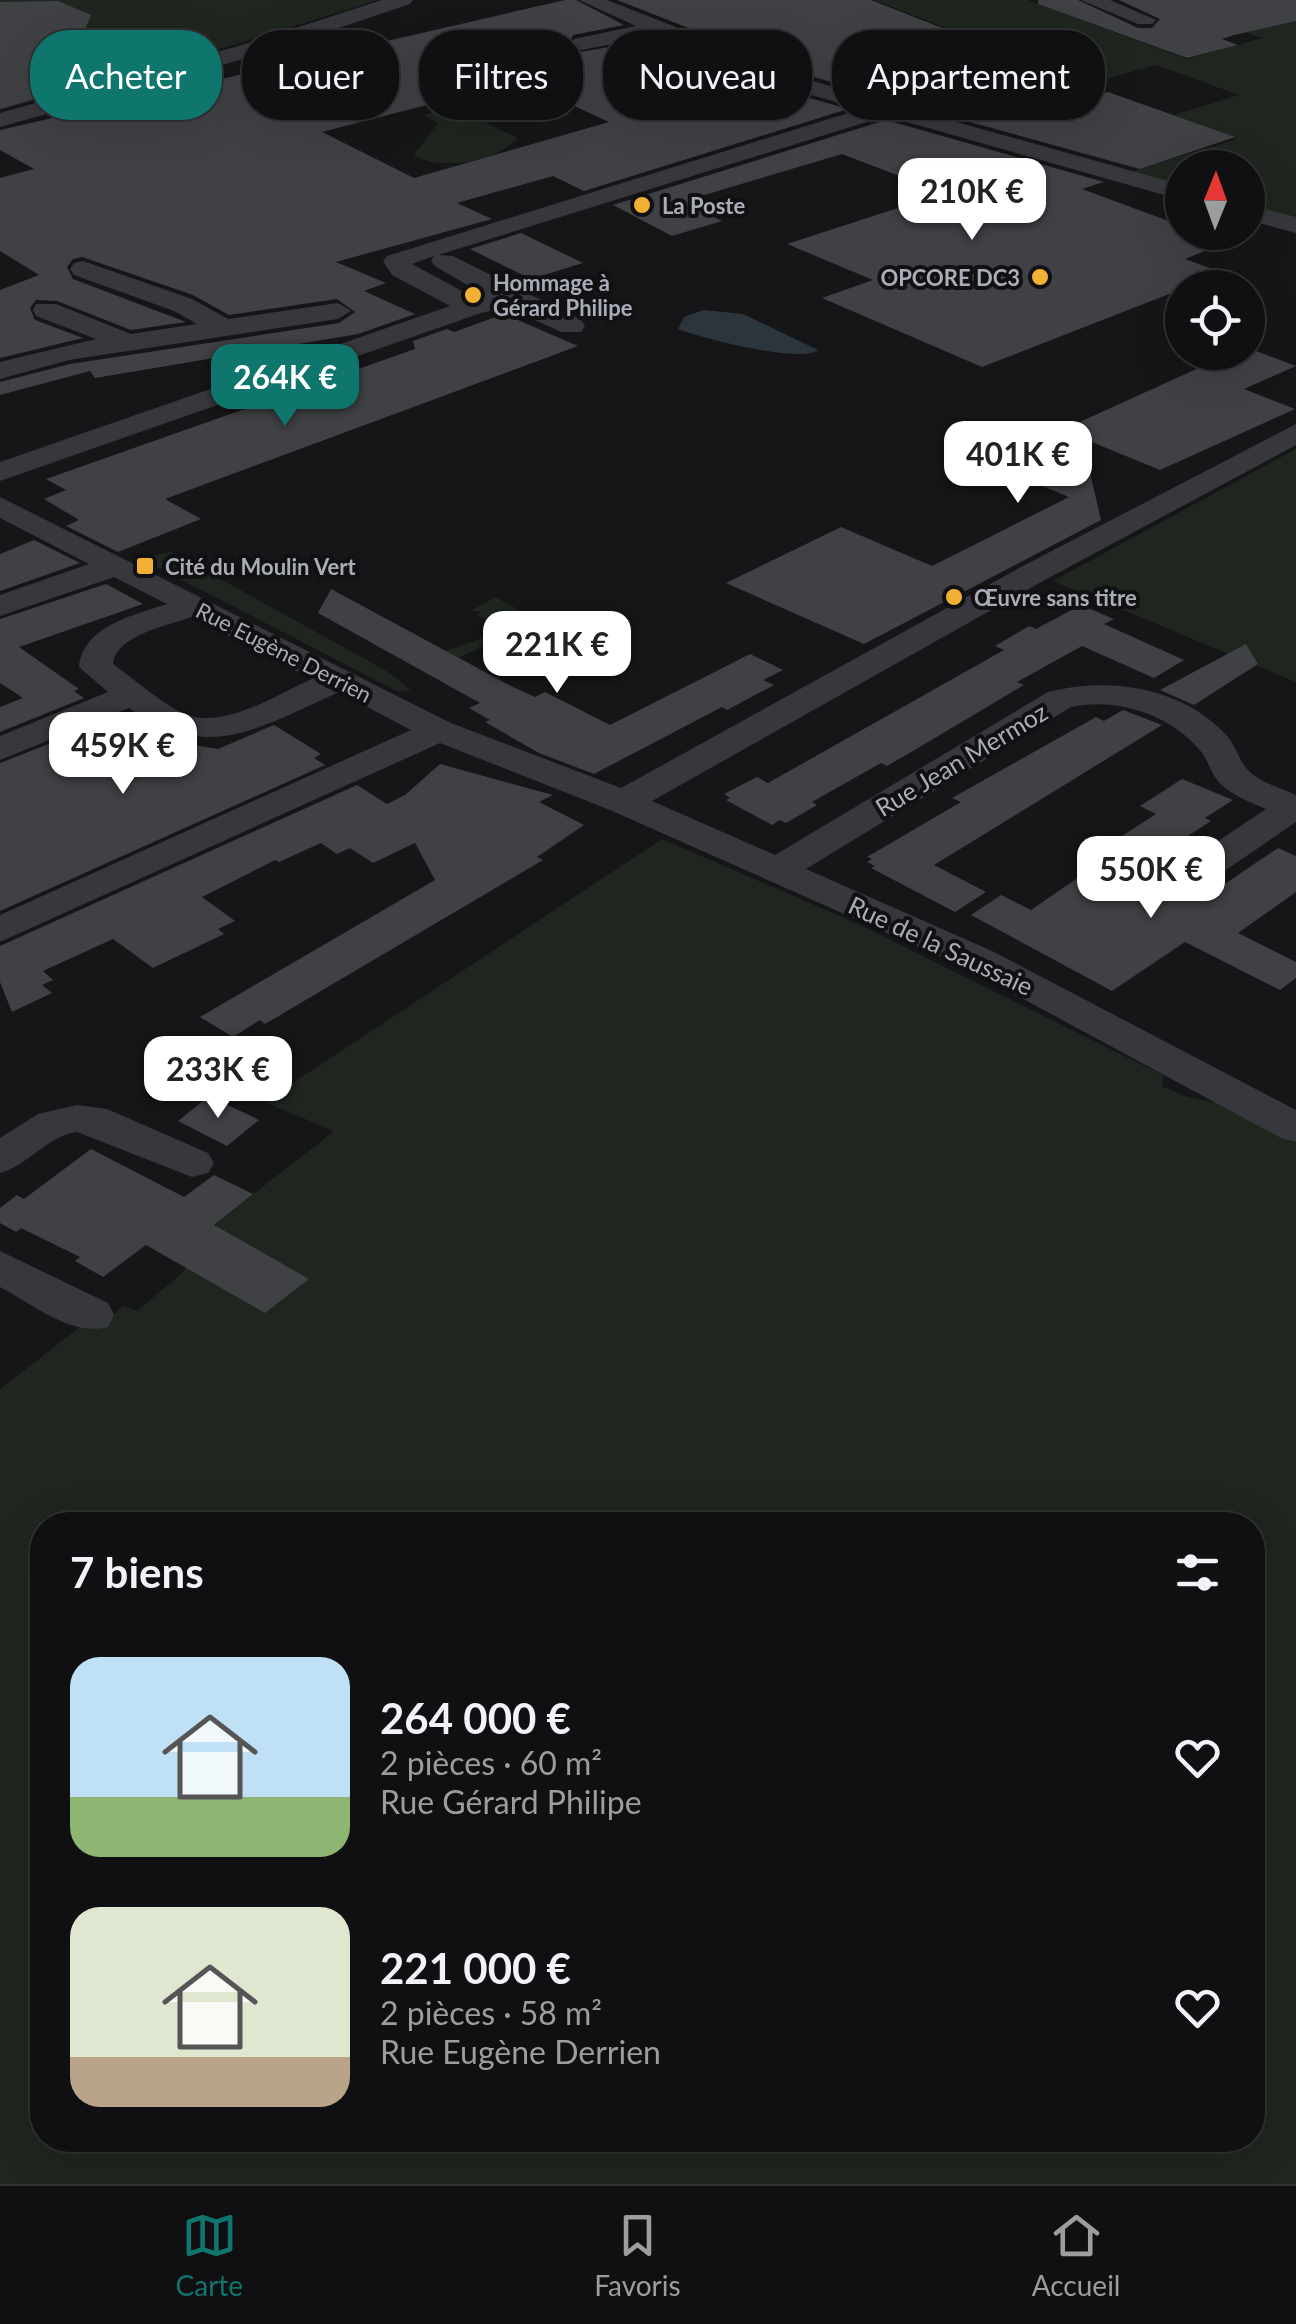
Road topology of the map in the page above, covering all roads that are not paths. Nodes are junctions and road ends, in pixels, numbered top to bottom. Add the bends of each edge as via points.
1 (403, 0) edge
2 (588, 0) edge
3 (1091, 0) edge
4 (1144, 20) dead end
5 (658, 28) junction
6 (583, 44) edge
7 (832, 94) edge
8 (0, 120) edge
9 (852, 120) edge
10 (921, 120) edge
11 (1165, 188) edge
12 (1265, 217) edge
13 (1296, 225) edge
14 (420, 253) junction
15 (83, 269) dead end
16 (510, 298) junction
17 (183, 305) junction
18 (472, 307) junction
19 (46, 310) dead end
20 (338, 311) dead end
21 (571, 326) dead end
22 (224, 328) junction
23 (118, 338) junction
24 (0, 371) edge
25 (1296, 433) edge
26 (0, 472) edge
27 (0, 506) edge
28 (116, 565) junction
29 (0, 606) edge
30 (195, 606) junction
31 (338, 680) junction
32 (131, 695) junction
33 (439, 730) junction
34 (0, 749) edge
35 (576, 783) joint
36 (623, 802) junction
37 (1294, 807) edge
38 (778, 870) junction
39 (1184, 881) dead end
40 (0, 930) edge
41 (1296, 1128) edge
42 (0, 1159) edge
43 (192, 1163) dead end
44 (0, 1267) edge
45 (91, 1315) dead end

1 - 8 street
2 - 5 street
3 - 4 street
5 - 6 street
5 - 7 street
9 - 14 street
10 - 11 street
12 - 13 street
14 - 16 street
14 - 18 street via 403,256 397,266
15 - 17 street
16 - 18 street
16 - 21 street
17 - 22 street
17 - 23 street
18 - 26 street
19 - 23 street
20 - 22 street
22 - 23 street
23 - 24 street
25 - 36 street
27 - 28 street, Rue Eugène Derrien
28 - 29 street
28 - 30 street, Rue Eugène Derrien
30 - 31 street, Rue Eugène Derrien
30 - 32 street via 112,636 98,648 99,671
31 - 32 street via 222,728 178,724
31 - 33 street, Rue Eugène Derrien
32 - 34 street
33 - 35 street, Rue Eugène Derrien
33 - 40 street
35 - 36 street, Rue de la Saussaie
36 - 38 street, Rue de la Saussaie
37 - 38 street, Rue Jean Mermoz via 1234,777 1218,746 1192,722 1133,696 1073,695
37 - 39 street
38 - 41 street, Rue de la Saussaie via 978,959
42 - 43 street via 56,1118 74,1117
44 - 45 street

